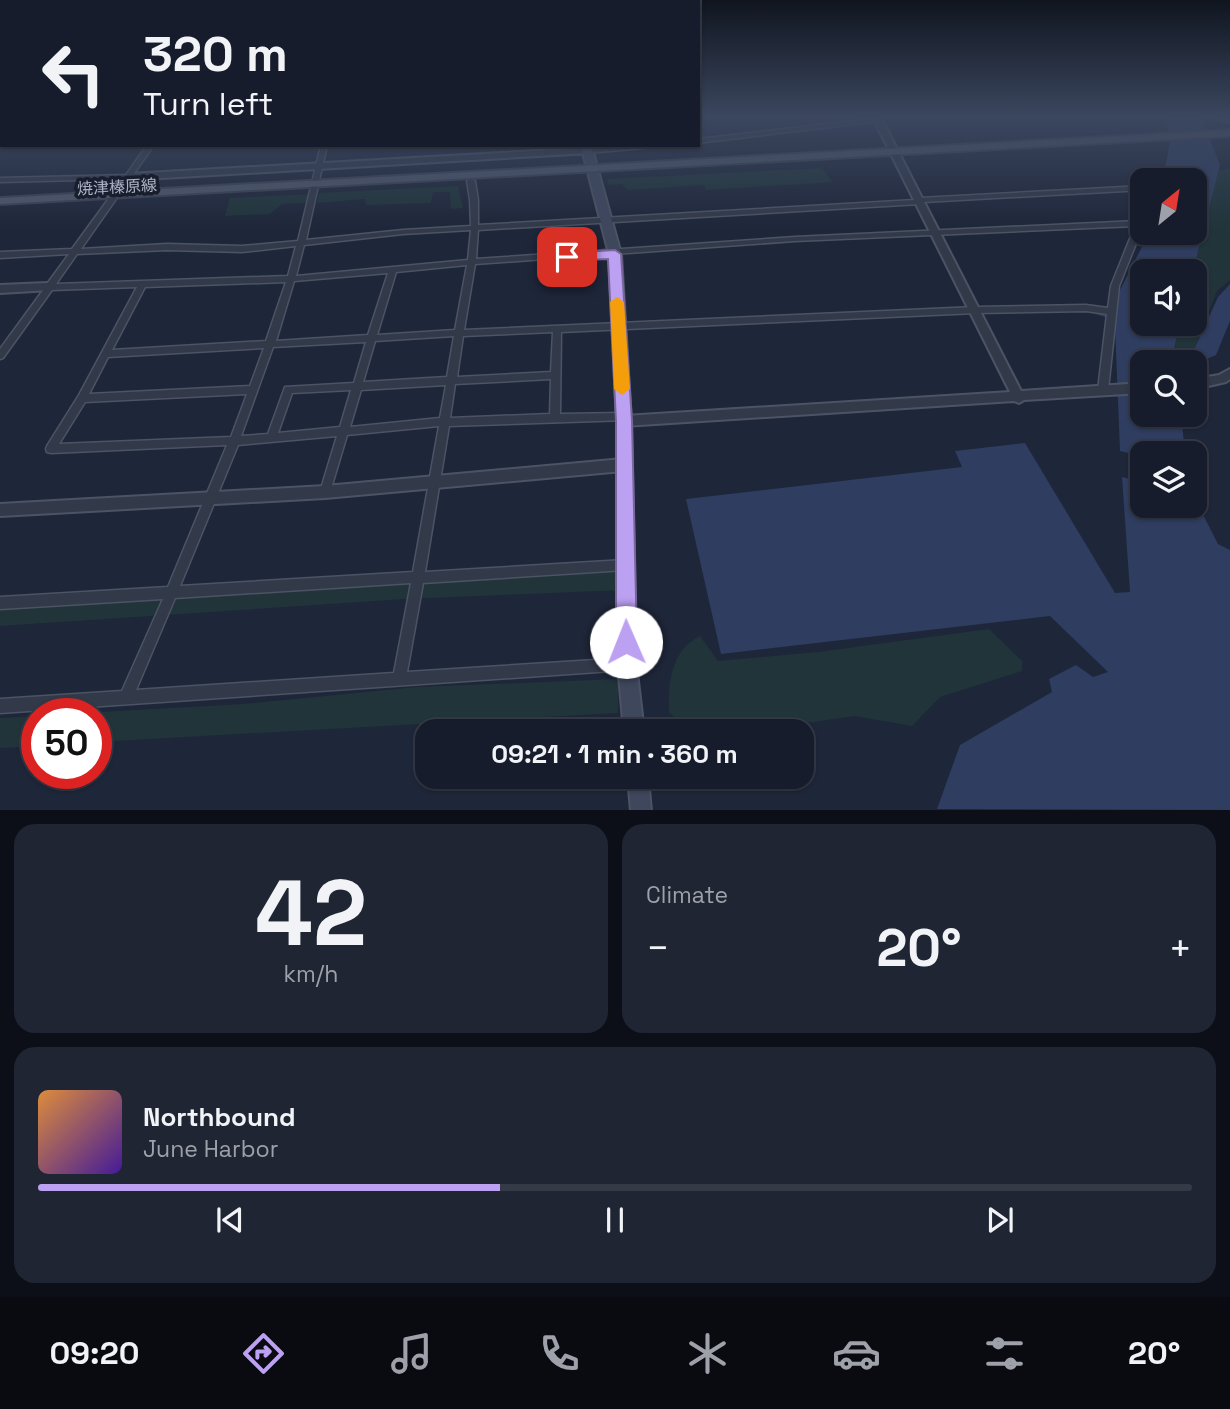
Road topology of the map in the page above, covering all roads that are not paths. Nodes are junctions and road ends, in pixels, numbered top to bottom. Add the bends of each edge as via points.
1 (145, 154) edge
2 (322, 154) edge
3 (505, 154) edge
4 (588, 154) edge
5 (897, 154) junction
6 (900, 154) edge
7 (319, 167) junction
8 (593, 172) junction
9 (128, 177) junction
10 (0, 180) edge
11 (471, 181) junction
12 (315, 187) junction
13 (1130, 189) edge
14 (112, 199) junction
15 (0, 201) edge
16 (920, 201) junction
17 (0, 208) edge
18 (606, 220) junction
19 (1130, 220) edge
20 (475, 228) junction
21 (936, 232) junction
22 (301, 243) junction
23 (1131, 245) edge
24 (76, 250) junction
25 (615, 254) junction
26 (0, 255) edge
27 (472, 262) junction
28 (393, 269) junction
29 (291, 279) junction
30 (143, 284) junction
31 (47, 287) junction
32 (0, 289) edge
33 (976, 310) junction
34 (1112, 312) junction
35 (618, 326) junction
36 (557, 330) junction
37 (459, 333) junction
38 (374, 338) junction
39 (269, 346) junction
40 (104, 354) junction
41 (0, 356) edge
42 (555, 376) junction
43 (1226, 376) edge
44 (1207, 381) edge
45 (452, 382) junction
46 (357, 386) junction
47 (1130, 389) edge
48 (251, 390) junction
49 (1105, 390) junction
50 (82, 398) junction
51 (1018, 398) junction
52 (555, 418) junction
53 (624, 419) junction
54 (445, 422) junction
55 (344, 431) junction
56 (272, 437) junction
57 (233, 441) junction
58 (623, 465) junction
59 (433, 483) junction
60 (325, 492) junction
61 (211, 500) junction
62 (0, 510) edge
63 (625, 565) junction
64 (419, 578) junction
65 (171, 592) junction
66 (0, 603) edge
67 (627, 664) junction
68 (399, 679) junction
69 (126, 698) junction
70 (0, 706) edge
71 (633, 719) edge
72 (639, 789) edge
73 (641, 810) edge

1 - 9 street
2 - 7 street
3 - 7 street
4 - 8 main road
5 - 6 main road, 焼津榛原線
5 - 8 main road, 焼津榛原線
5 - 16 street
7 - 9 street
7 - 12 street
8 - 11 main road, 焼津榛原線
8 - 12 main road, 焼津榛原線
8 - 18 main road
9 - 10 street
9 - 14 street
11 - 12 main road, 焼津榛原線
11 - 20 street
12 - 14 main road, 焼津榛原線
12 - 22 street
13 - 16 street
14 - 15 main road, 焼津榛原線
14 - 17 main road, 焼津榛原線
14 - 24 street
16 - 18 street
16 - 21 street
18 - 20 street
18 - 25 main road
19 - 21 street
20 - 22 street
20 - 27 street
21 - 25 street
21 - 33 street
22 - 24 street via 229,249
22 - 29 street
23 - 34 street via 1115,286
24 - 26 street
24 - 31 street
25 - 27 street
25 - 35 main road
27 - 28 street
27 - 37 street
28 - 29 street
28 - 38 street
29 - 30 street
29 - 39 street
30 - 31 street
30 - 40 street
31 - 32 street
31 - 41 street
33 - 34 street via 1086,308
33 - 35 street
33 - 51 street
34 - 49 street
35 - 36 street
35 - 53 main road
36 - 37 street
36 - 42 street
37 - 38 street
37 - 45 street
38 - 39 street
38 - 46 street
39 - 40 street
39 - 48 street
40 - 50 street
42 - 45 street
42 - 52 street
43 - 44 street
45 - 46 street
45 - 54 street
46 - 55 street
46 - 56 street via 288,390
47 - 49 street
48 - 50 street
48 - 57 street
49 - 51 street
50 - 57 street via 51,449
51 - 53 street
52 - 53 street
52 - 54 street
53 - 58 main road
54 - 55 street
54 - 59 street
55 - 56 street
55 - 60 street
56 - 57 street
57 - 61 street
58 - 59 street
58 - 63 main road
59 - 60 street
59 - 64 street
60 - 61 street
61 - 62 street
61 - 65 street
63 - 64 street
63 - 67 main road
64 - 65 street
64 - 68 street
65 - 66 street
65 - 69 street
67 - 68 street
67 - 71 main road
68 - 69 street
69 - 70 street
72 - 73 main road

